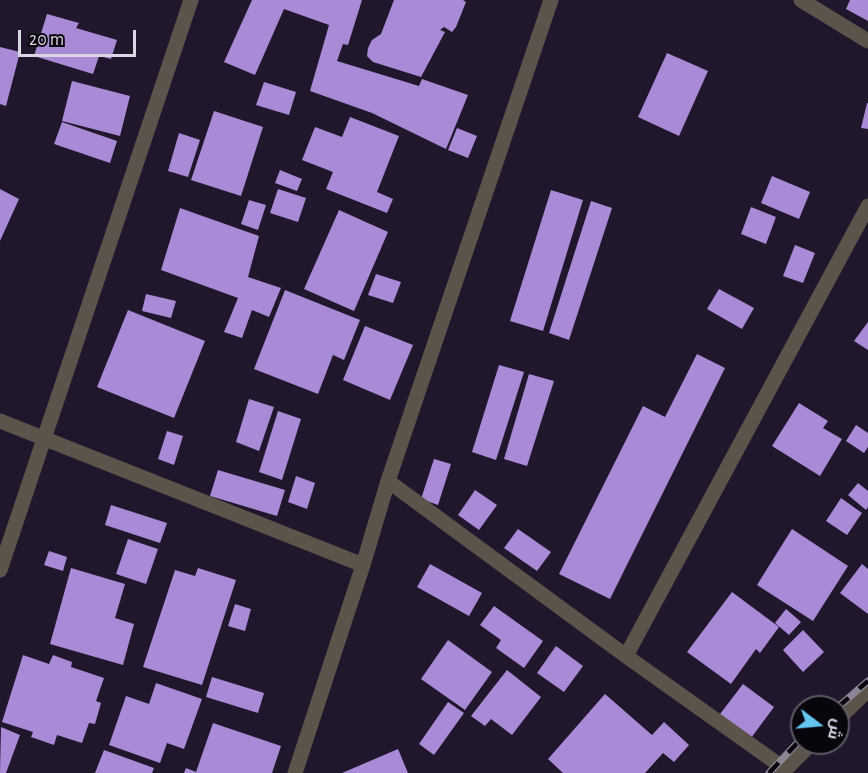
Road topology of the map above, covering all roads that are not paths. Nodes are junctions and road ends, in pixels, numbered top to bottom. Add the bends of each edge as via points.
1 (191, 0) edge
2 (551, 0) edge
3 (801, 0) edge
4 (868, 41) edge
5 (868, 206) edge
6 (0, 421) edge
7 (45, 437) junction
8 (388, 481) junction
9 (363, 564) junction
10 (0, 570) edge
11 (626, 656) junction
12 (868, 690) edge
13 (850, 707) edge
14 (800, 755) edge
15 (784, 771) edge
16 (296, 773) edge

1 - 7 street
2 - 8 street
3 - 4 street
5 - 11 street
6 - 7 street
7 - 9 street
7 - 10 street
8 - 9 street
8 - 11 street
9 - 16 street
11 - 15 street
12 - 13 street
14 - 15 street

